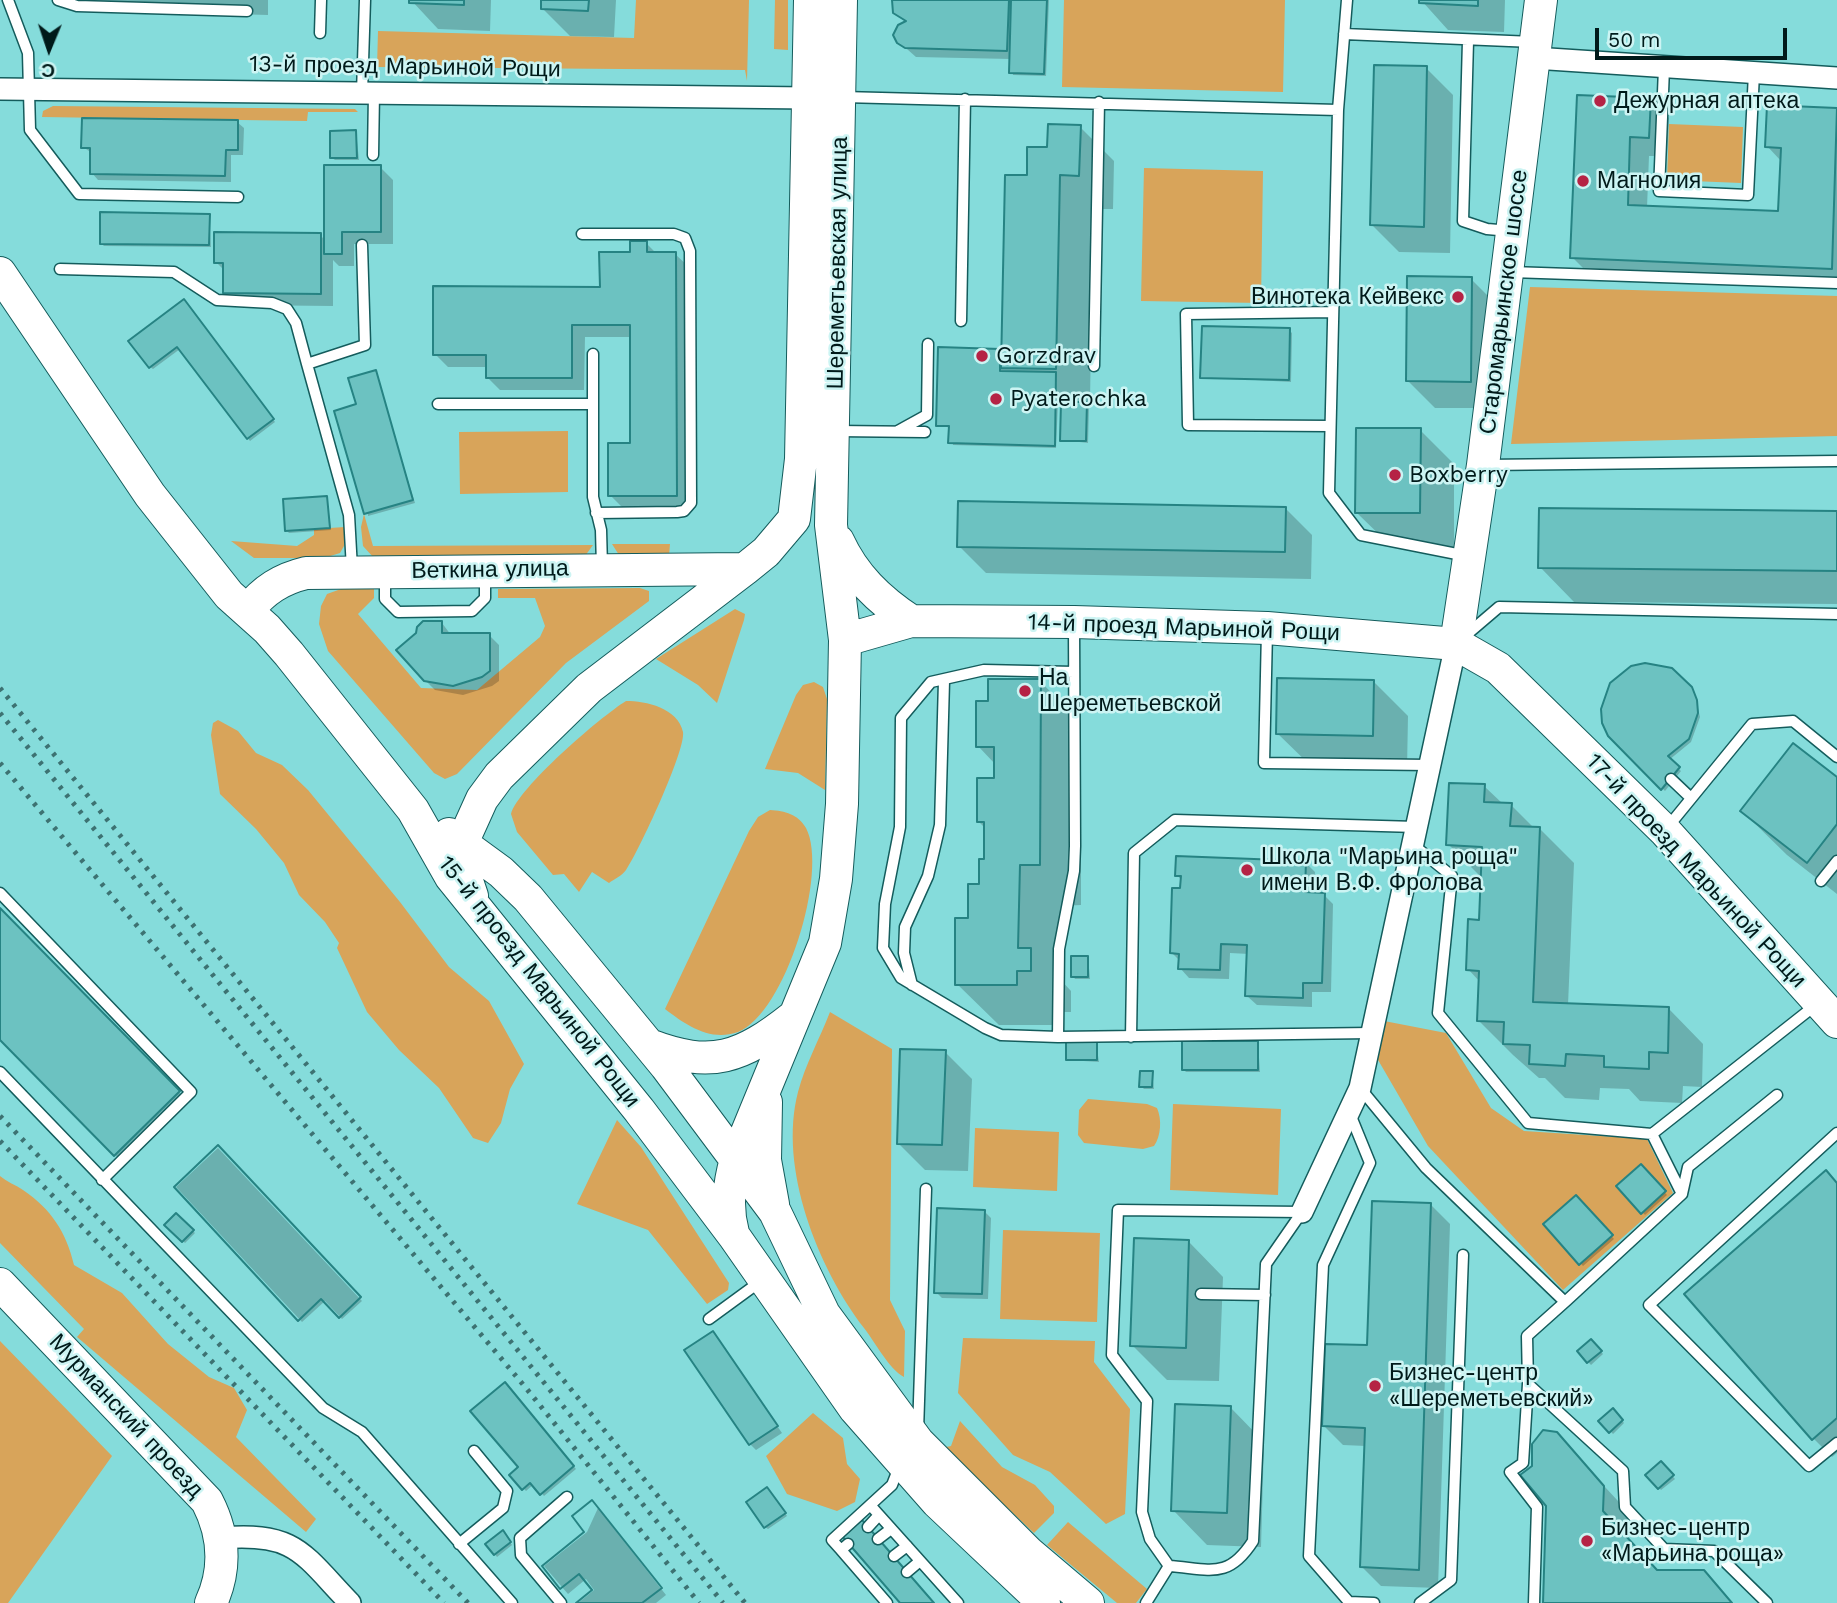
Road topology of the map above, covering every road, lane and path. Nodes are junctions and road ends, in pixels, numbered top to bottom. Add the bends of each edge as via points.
1 (8, 0) edge
2 (58, 0) edge
3 (321, 0) edge
4 (365, 0) edge
5 (810, 0) edge
6 (841, 0) edge
7 (1346, 0) edge
8 (1541, 0) edge
9 (247, 11) dead end
10 (320, 33) dead end
11 (1344, 34) junction
12 (1468, 41) junction
13 (1535, 50) junction
14 (1664, 68) junction
15 (1754, 73) junction
16 (1837, 78) edge
17 (0, 89) edge
18 (28, 89) junction
19 (368, 93) junction
20 (841, 97) junction
21 (809, 98) junction
22 (965, 99) junction
23 (1098, 102) junction
24 (1338, 110) junction
25 (373, 155) dead end
26 (239, 197) dead end
27 (1512, 232) junction
28 (582, 234) dead end
29 (362, 245) dead end
30 (60, 269) dead end
31 (1508, 272) junction
32 (0, 273) edge
33 (1837, 283) edge
34 (1333, 312) junction
35 (961, 321) dead end
36 (928, 344) dead end
37 (593, 354) dead end
38 (307, 364) junction
39 (1094, 366) dead end
40 (438, 404) dead end
41 (592, 404) junction
42 (1330, 426) junction
43 (835, 431) junction
44 (898, 432) junction
45 (925, 432) dead end
46 (1837, 461) edge
47 (1483, 465) junction
48 (596, 513) junction
49 (831, 526) junction
50 (1470, 556) junction
51 (602, 569) junction
52 (745, 569) junction
53 (352, 572) junction
54 (248, 610) junction
55 (1837, 614) edge
56 (911, 621) junction
57 (1074, 622) junction
58 (1266, 628) junction
59 (845, 640) junction
60 (1455, 644) junction
61 (1074, 672) junction
62 (944, 681) junction
63 (1837, 757) edge
64 (1429, 765) junction
65 (499, 776) junction
66 (1671, 779) dead end
67 (1691, 798) junction
68 (413, 810) junction
69 (1665, 831) junction
70 (1414, 836) junction
71 (463, 844) junction
72 (1837, 861) edge
73 (1821, 881) dead end
74 (0, 893) edge
75 (528, 898) junction
76 (490, 928) junction
77 (912, 985) junction
78 (1828, 1012) edge
79 (793, 1017) junction
80 (1371, 1034) junction
81 (1058, 1037) junction
82 (1132, 1037) junction
83 (649, 1045) junction
84 (0, 1072) edge
85 (768, 1083) junction
86 (1360, 1088) junction
87 (1777, 1095) dead end
88 (639, 1110) junction
89 (1349, 1112) junction
90 (711, 1127) junction
91 (1652, 1134) junction
92 (1835, 1139) edge
93 (736, 1159) junction
94 (102, 1180) junction
95 (926, 1189) dead end
96 (1682, 1194) junction
97 (775, 1212) junction
98 (1302, 1212) junction
99 (734, 1236) junction
100 (1462, 1255) dead end
101 (763, 1279) junction
102 (0, 1284) edge
103 (1201, 1294) dead end
104 (1265, 1296) junction
105 (1566, 1302) junction
106 (709, 1319) dead end
107 (1528, 1384) junction
108 (1837, 1443) edge
109 (474, 1451) dead end
110 (909, 1453) junction
111 (567, 1497) dead end
112 (871, 1506) junction
113 (879, 1515) junction
114 (868, 1527) dead end
115 (891, 1529) junction
116 (221, 1538) junction
117 (878, 1539) dead end
118 (459, 1544) junction
119 (907, 1546) junction
120 (894, 1556) dead end
121 (920, 1561) junction
122 (1169, 1566) junction
123 (907, 1572) dead end
124 (885, 1595) edge
125 (950, 1600) edge
126 (211, 1603) edge
127 (350, 1603) edge
128 (512, 1603) edge
129 (561, 1603) edge
130 (1044, 1603) edge
131 (1088, 1603) edge
132 (1146, 1603) edge
133 (1364, 1603) edge
134 (1374, 1603) edge
135 (1420, 1603) edge
136 (1534, 1603) edge
137 (1767, 1603) edge

1 - 18 lane via 28,53
2 - 9 lane via 77,6
3 - 10 lane
4 - 19 lane
5 - 21 main road, Шереметьевская улица
6 - 20 main road, Шереметьевская улица
7 - 11 lane
8 - 13 main road, Старомарьинское шоссе
11 - 12 lane
11 - 24 lane
12 - 13 lane
12 - 27 lane via 1463,221
13 - 14 street
13 - 27 main road, Старомарьинское шоссе
14 - 15 street
14 - 15 lane via 1659,191 1748,195
15 - 16 street
17 - 18 street, 13-й проезд Марьиной Рощи
18 - 19 street, 13-й проезд Марьиной Рощи
18 - 26 lane via 30,130 79,194
19 - 21 street, 13-й проезд Марьиной Рощи
19 - 25 lane
20 - 22 lane
20 - 43 main road, Шереметьевская улица
21 - 52 main road, Шереметьевская улица via 801,459 794,519
22 - 23 lane
22 - 35 lane
23 - 24 lane
23 - 39 lane
24 - 34 lane
27 - 31 main road, Старомарьинское шоссе
28 - 48 lane via 674,234 685,238 690,251 691,503 677,512
29 - 38 lane via 365,345
30 - 38 lane via 174,272 217,300 272,303 287,309 296,323
31 - 33 lane
31 - 47 main road, Старомарьинское шоссе
32 - 54 main road via 150,495 220,585
34 - 42 lane
34 - 42 lane via 1186,314 1188,425
36 - 44 lane via 927,415
37 - 41 lane
38 - 53 lane via 349,515
40 - 41 lane
41 - 48 lane
42 - 50 lane via 1329,493 1361,535
43 - 44 lane
43 - 49 main road, Шереметьевская улица
44 - 45 lane
46 - 47 lane
47 - 50 main road, Старомарьинское шоссе
48 - 51 lane
49 - 56 main road via 858,576
49 - 59 main road, Шереметьевская улица
50 - 60 main road, Старомарьинское шоссе
51 - 52 main road, Веткина улица
51 - 53 main road, Веткина улица
52 - 65 main road via 596,682
53 - 54 main road, Веткина улица via 287,577
54 - 68 main road via 289,654
55 - 60 lane via 1499,607
56 - 57 main road, 14-й проезд Марьиной Рощи
56 - 59 main road, 14-й проезд Марьиной Рощи
57 - 58 main road, 14-й проезд Марьиной Рощи
57 - 61 lane
58 - 60 main road, 14-й проезд Марьиной Рощи
58 - 64 lane via 1265,763
59 - 79 main road, Шереметьевская улица via 842,804 831,920
60 - 64 street
60 - 69 main road, 17-й проезд Марьиной Рощи via 1498,668
61 - 62 lane via 984,670
61 - 81 lane via 1074,871 1059,949
62 - 77 lane via 940,825 928,876 905,927 904,953
62 - 77 lane via 931,682 901,718 900,827 885,904 883,948 901,978
63 - 67 lane via 1793,721 1752,724
64 - 70 street
65 - 71 main road via 477,807
65 - 75 main road via 490,803 490,832 495,849
66 - 67 lane
67 - 69 lane
68 - 71 main road, 15-й проезд Марьиной Рощи
68 - 76 main road, 15-й проезд Марьиной Рощи via 451,877
69 - 78 main road, 17-й проезд Марьиной Рощи
70 - 80 street
70 - 82 lane via 1175,820 1133,853
70 - 91 lane via 1452,876 1438,1013 1528,1123
71 - 75 main road, 15-й проезд Марьиной Рощи
71 - 76 main road via 463,869
72 - 73 lane
74 - 94 lane via 191,1092
75 - 83 main road, 15-й проезд Марьиной Рощи
76 - 88 main road, 15-й проезд Марьиной Рощи
77 - 81 lane via 1001,1035
78 - 91 lane
79 - 83 main road via 744,1050 719,1057 687,1057
79 - 85 main road, Шереметьевская улица
80 - 82 lane
80 - 86 street
81 - 82 lane
83 - 90 main road, 15-й проезд Марьиной Рощи
84 - 94 lane
85 - 90 main road via 750,1107
85 - 93 main road, Шереметьевская улица
85 - 97 main road via 765,1160
86 - 89 street
86 - 105 lane via 1426,1168
87 - 96 lane via 1688,1167
88 - 90 main road via 671,1126
88 - 99 main road, 15-й проезд Марьиной Рощи
89 - 98 street
89 - 133 lane via 1370,1163 1323,1265 1309,1556 1349,1602
90 - 93 main road, 15-й проезд Марьиной Рощи
91 - 96 lane
92 - 108 lane via 1649,1305 1809,1466
93 - 97 main road, 15-й проезд Марьиной Рощи
93 - 99 main road, Шереметьевская улица via 728,1189
94 - 118 lane via 323,1408 362,1432
95 - 110 lane
96 - 105 lane
97 - 110 main road, 15-й проезд Марьиной Рощи via 824,1314
98 - 104 lane via 1266,1264
98 - 122 lane via 1118,1210 1112,1354 1147,1401 1142,1512 1150,1539
99 - 101 main road, 15-й проезд Марьиной Рощи
100 - 135 lane via 1451,1580
101 - 106 lane
101 - 110 main road, 15-й проезд Марьиной Рощи via 817,1357
102 - 116 main road, Мурманский проезд via 188,1478 207,1500
103 - 104 lane
104 - 122 lane via 1253,1541 1242,1559 1223,1571
105 - 107 lane via 1527,1336
107 - 136 lane via 1522,1463 1510,1472 1537,1507
107 - 137 lane via 1623,1471 1625,1507 1664,1549 1714,1551
109 - 118 lane via 507,1491 503,1508
110 - 112 lane via 892,1485
110 - 130 main road, 15-й проезд Марьиной Рощи
110 - 131 main road, 15-й проезд Марьиной Рощи
111 - 129 lane via 520,1538 521,1555
112 - 113 lane
112 - 124 lane via 832,1539
113 - 114 lane
113 - 115 lane
115 - 117 lane
115 - 119 lane
116 - 126 main road, Мурманский проезд via 222,1563
116 - 127 street via 268,1536 288,1543
118 - 128 lane
119 - 120 lane
119 - 121 lane
121 - 123 lane
121 - 125 lane
122 - 132 lane
133 - 134 lane

